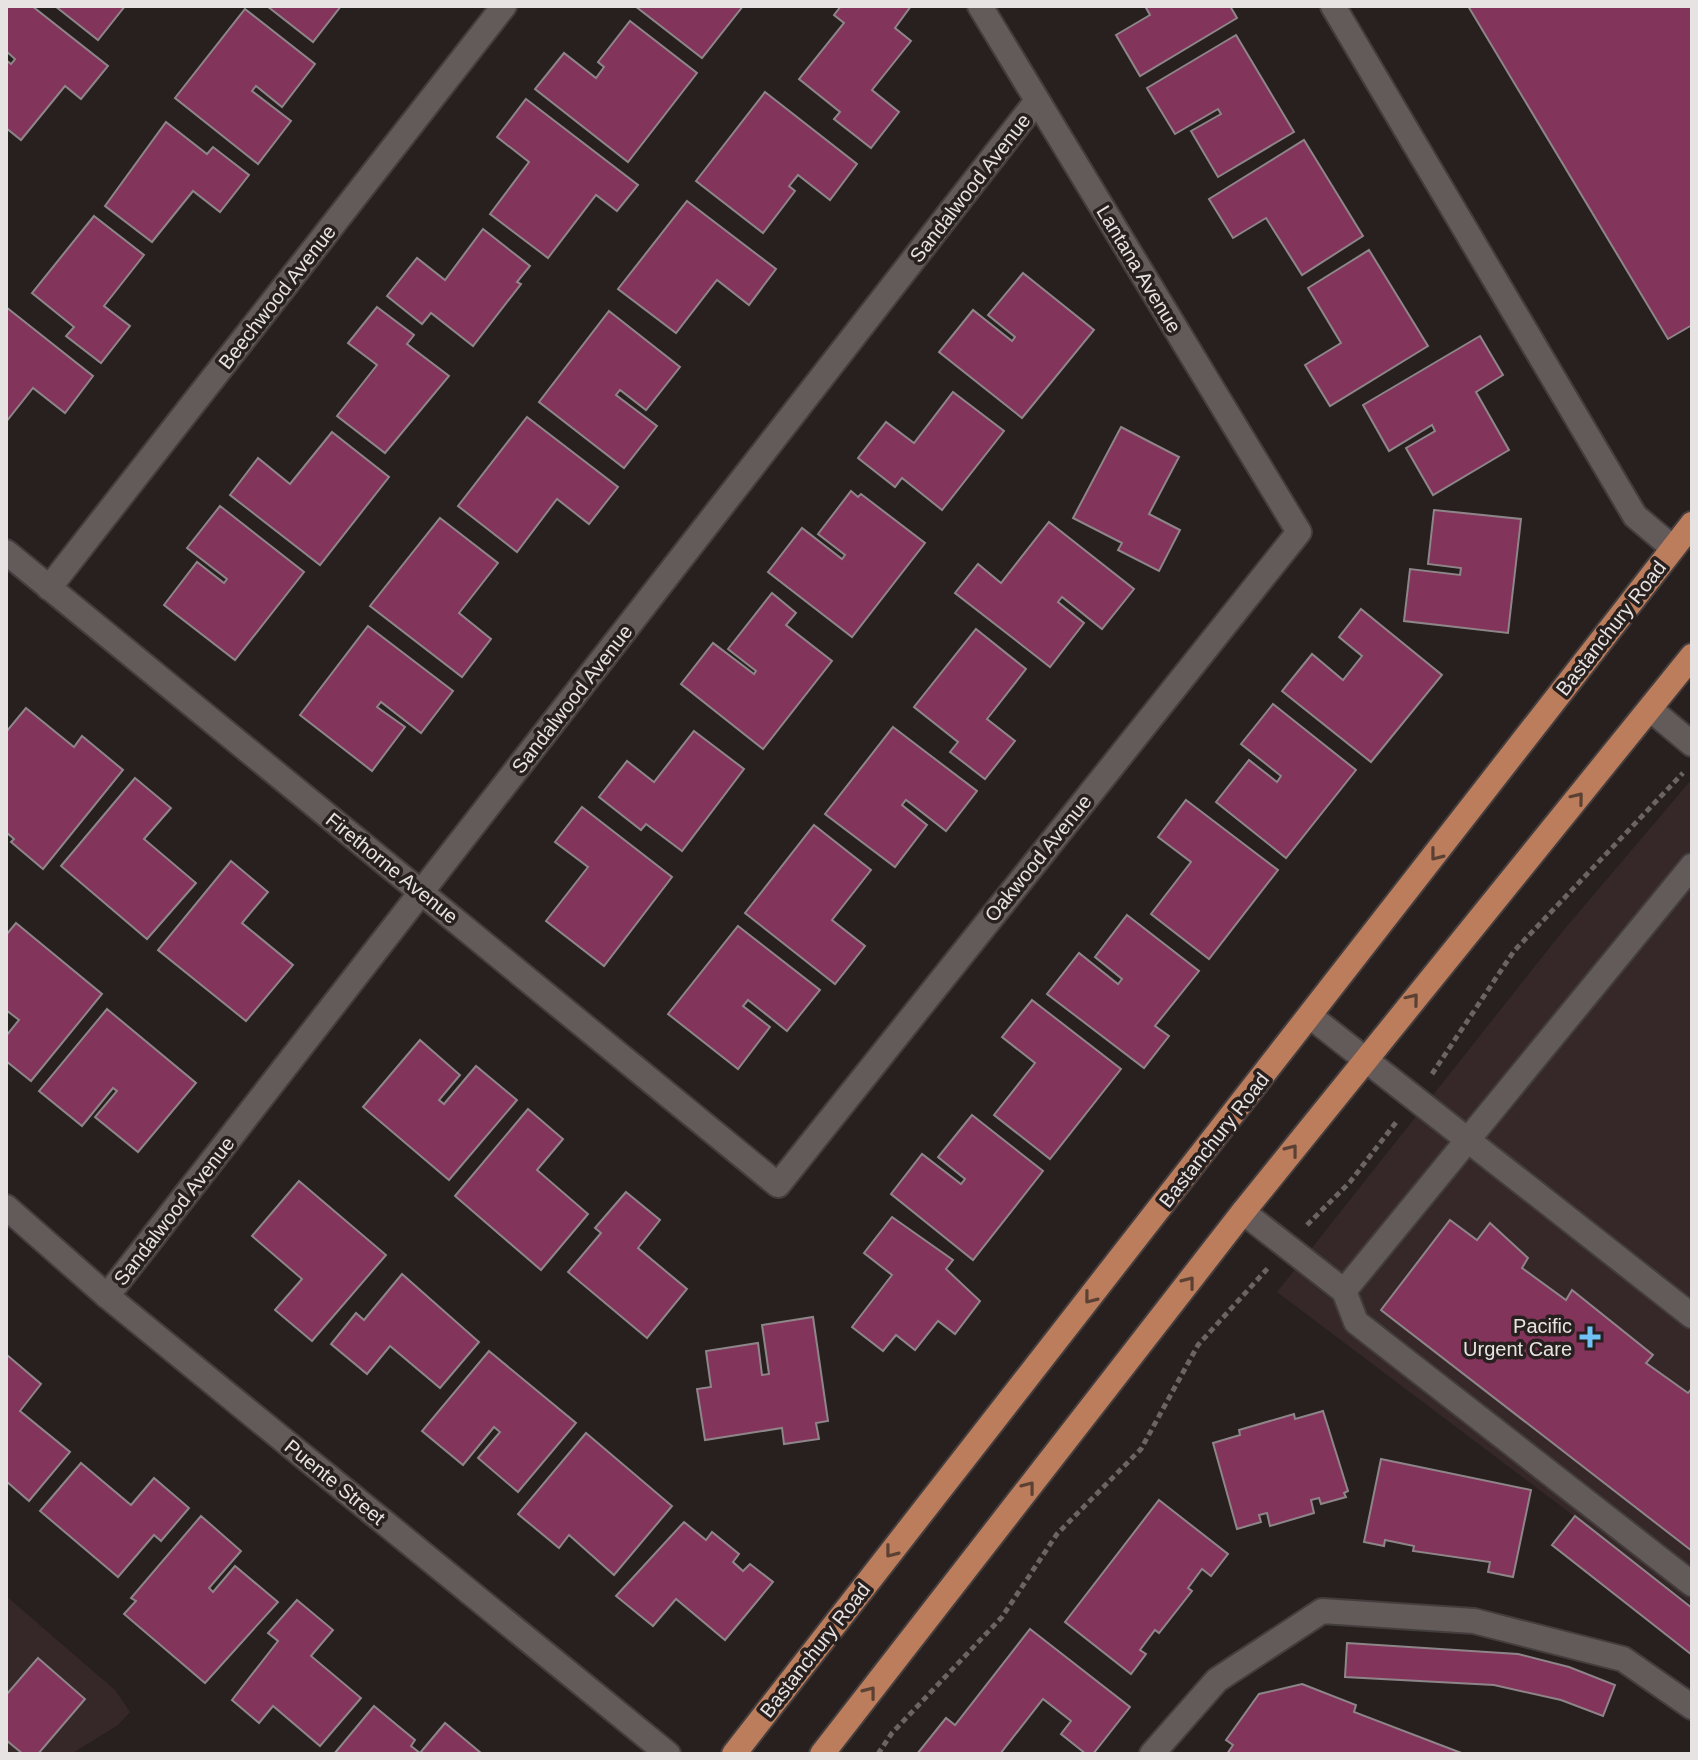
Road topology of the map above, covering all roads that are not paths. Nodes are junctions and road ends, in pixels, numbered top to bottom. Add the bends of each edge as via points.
1 (504, 6) edge
2 (980, 6) edge
3 (1333, 6) edge
4 (1036, 102) junction
5 (1692, 524) edge
6 (1299, 532) joint
7 (1673, 548) junction
8 (6, 552) edge
9 (49, 588) junction
10 (1692, 656) edge
11 (1650, 709) junction
12 (1692, 744) edge
13 (1692, 866) edge
14 (422, 892) junction
15 (1310, 1016) junction
16 (1364, 1059) junction
17 (1467, 1140) junction
18 (778, 1185) joint
19 (6, 1207) edge
20 (1243, 1212) junction
21 (1344, 1291) junction
22 (107, 1296) junction
23 (1692, 1316) edge
24 (1692, 1584) edge
25 (1692, 1707) edge
26 (668, 1754) edge
27 (734, 1754) edge
28 (822, 1754) edge
29 (1152, 1754) edge

1 - 9 street, Beechwood Avenue
2 - 4 street, Lantana Avenue
3 - 7 street via 1635,516
4 - 6 street, Lantana Avenue
4 - 14 street, Sandalwood Avenue
5 - 7 main road, Bastanchury Road
6 - 18 street, Oakwood Avenue
7 -> 15 main road, Bastanchury Road
8 - 9 street, Firethorne Avenue
9 - 14 street, Firethorne Avenue
10 - 11 main road
11 - 12 street
16 -> 11 main road
13 - 17 street
14 - 18 street, Firethorne Avenue
14 - 22 street, Sandalwood Avenue
15 - 16 street
15 -> 27 main road, Bastanchury Road
16 - 17 street
20 -> 16 main road
17 - 21 street
17 - 23 street
19 - 22 street, Puente Street
20 - 21 street
28 -> 20 main road
21 - 24 street via 1356,1322
22 - 26 street, Puente Street
25 - 29 street via 1623,1659 1474,1621 1322,1611 1217,1680

